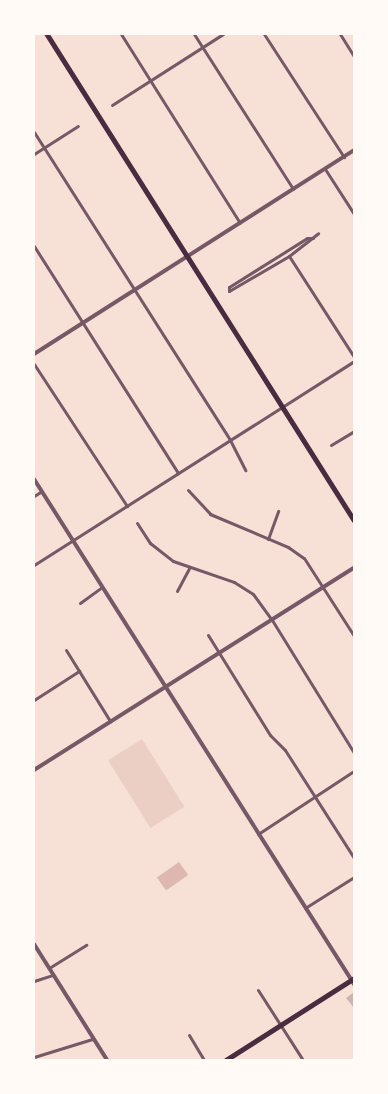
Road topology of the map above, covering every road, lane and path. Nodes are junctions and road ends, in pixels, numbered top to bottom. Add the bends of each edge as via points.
1 (47, 34) edge
2 (121, 34) edge
3 (194, 34) edge
4 (224, 34) edge
5 (264, 34) edge
6 (340, 34) edge
7 (202, 47) junction
8 (354, 56) edge
9 (150, 81) junction
10 (112, 105) dead end
11 (78, 126) dead end
12 (34, 132) edge
13 (44, 148) junction
14 (354, 150) edge
15 (34, 154) edge
16 (344, 157) junction
17 (325, 169) junction
18 (293, 189) junction
19 (354, 214) edge
20 (240, 223) junction
21 (318, 233) dead end
22 (313, 238) junction
23 (34, 246) edge
24 (188, 256) junction
25 (289, 256) junction
26 (134, 290) junction
27 (82, 323) junction
28 (34, 354) edge
29 (354, 357) edge
30 (354, 361) edge
31 (34, 364) edge
32 (282, 407) junction
33 (354, 430) edge
34 (230, 440) junction
35 (331, 445) dead end
36 (245, 470) dead end
37 (178, 473) junction
38 (34, 478) edge
39 (188, 490) dead end
40 (42, 491) junction
41 (34, 496) edge
42 (126, 506) junction
43 (278, 511) dead end
44 (354, 520) edge
45 (137, 523) dead end
46 (268, 539) junction
47 (72, 540) junction
48 (34, 566) edge
49 (189, 568) junction
50 (354, 568) edge
51 (102, 587) junction
52 (324, 588) junction
53 (177, 591) dead end
54 (80, 603) dead end
55 (272, 620) junction
56 (208, 635) dead end
57 (354, 636) edge
58 (66, 650) dead end
59 (219, 653) junction
60 (79, 671) junction
61 (165, 686) junction
62 (34, 700) edge
63 (110, 721) junction
64 (354, 753) edge
65 (34, 770) edge
66 (354, 771) edge
67 (314, 797) junction
68 (258, 834) junction
69 (354, 858) edge
70 (354, 877) edge
71 (305, 908) junction
72 (34, 944) edge
73 (86, 945) dead end
74 (49, 968) junction
75 (53, 975) junction
76 (34, 981) edge
77 (353, 981) edge
78 (258, 990) dead end
79 (281, 1026) junction
80 (189, 1035) dead end
81 (92, 1039) junction
82 (34, 1057) edge
83 (107, 1060) edge
84 (204, 1060) edge
85 (226, 1060) edge
86 (303, 1060) edge

1 - 24 main road
2 - 9 street
3 - 7 street
4 - 7 street
5 - 16 street
6 - 8 street
7 - 9 street
7 - 18 street
9 - 10 street
9 - 20 street
11 - 13 street
12 - 13 street
13 - 15 street
13 - 26 street
14 - 16 street
16 - 17 street
17 - 18 street
17 - 19 street
18 - 20 street
20 - 24 street
21 - 22 street
22 - 25 street
22 - 25 street via 307,238 228,290 235,290
23 - 27 street
24 - 26 street
24 - 32 main road
25 - 29 street
26 - 27 street
26 - 34 street
27 - 28 street
27 - 37 street
30 - 32 street
31 - 42 street
32 - 34 street
32 - 44 main road
33 - 35 street
34 - 36 street
34 - 37 street
37 - 42 street
38 - 40 street
39 - 46 street via 210,514
40 - 41 street
40 - 47 street
42 - 47 street
43 - 46 street
45 - 49 street via 159,550
46 - 52 street via 304,558
47 - 48 street
47 - 51 street
49 - 53 street
49 - 55 street via 234,582 253,594
50 - 52 street
51 - 54 street
51 - 61 street
52 - 55 street
52 - 57 street
55 - 59 street
55 - 64 street
56 - 59 street
58 - 60 street
59 - 61 street
59 - 67 street via 270,735 285,750
60 - 62 street
60 - 63 street
61 - 63 street
61 - 68 street
63 - 65 street
66 - 67 street
67 - 68 street
67 - 69 street
68 - 71 street
70 - 71 street
71 - 77 street
72 - 74 street
73 - 74 street
74 - 75 street
75 - 76 street
75 - 81 street
77 - 79 main road
78 - 79 street
79 - 85 main road
79 - 86 street
80 - 84 street
81 - 82 street
81 - 83 street

